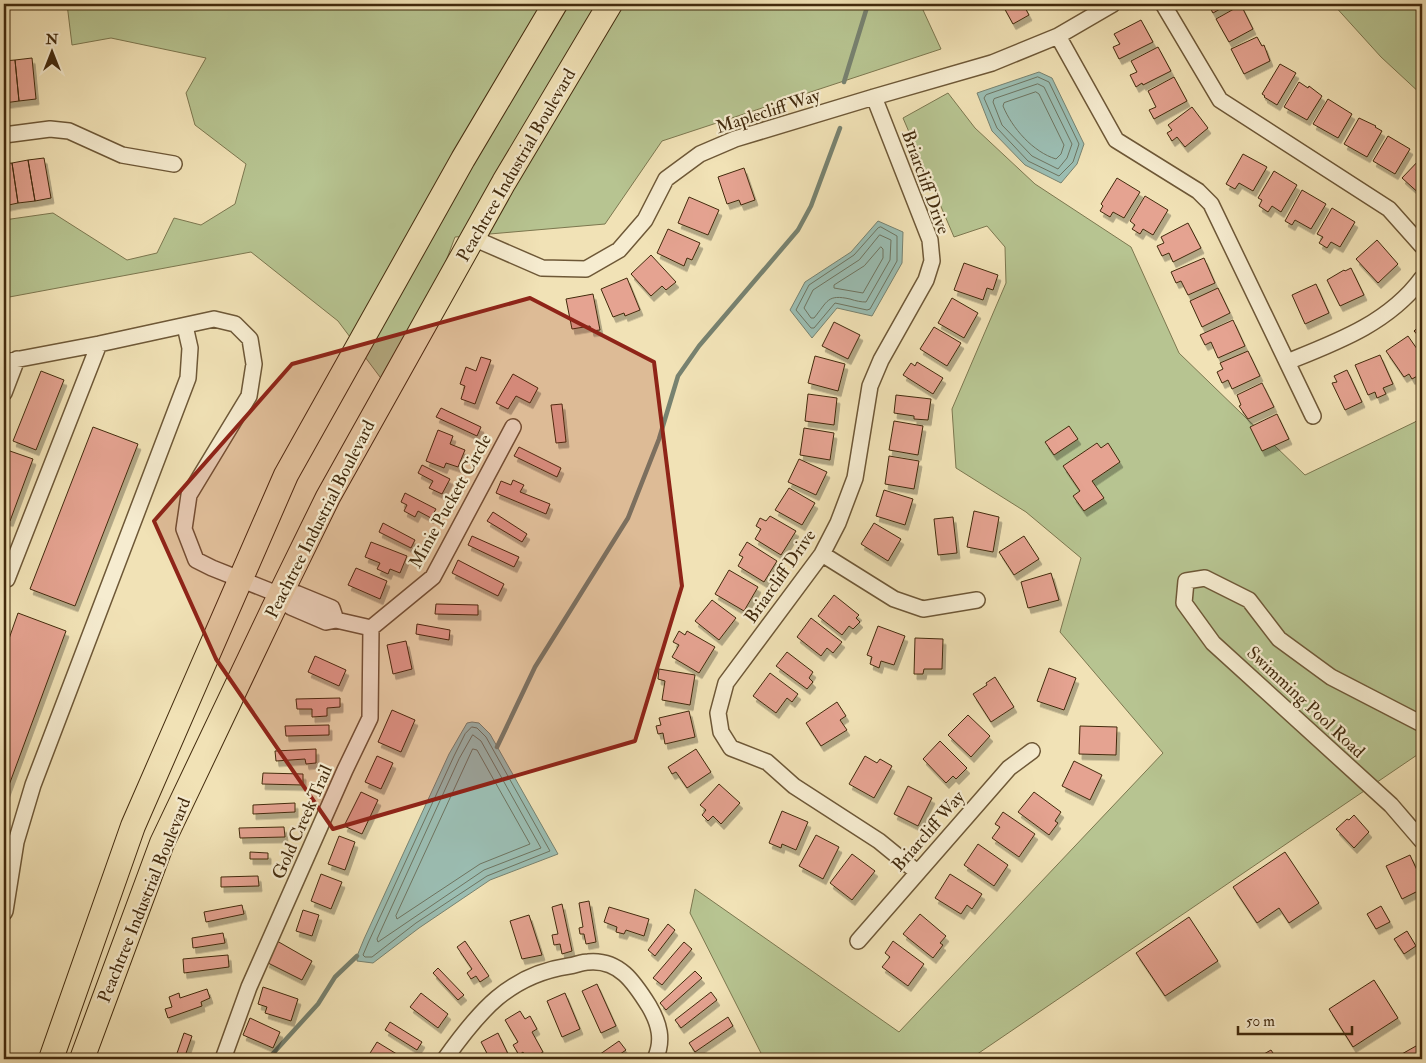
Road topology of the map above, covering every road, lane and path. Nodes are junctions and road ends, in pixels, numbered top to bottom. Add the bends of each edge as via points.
1 (555, 4) edge
2 (610, 4) edge
3 (1113, 4) edge
4 (1163, 4) edge
5 (1058, 36) junction
6 (874, 97) junction
7 (4, 135) edge
8 (174, 164) dead end
9 (473, 238) junction
10 (1422, 246) edge
11 (1422, 278) edge
12 (185, 326) junction
13 (100, 344) junction
14 (10, 361) edge
15 (1287, 362) junction
16 (4, 393) edge
17 (1313, 416) dead end
18 (513, 427) dead end
19 (822, 554) junction
20 (240, 578) junction
21 (4, 579) edge
22 (282, 596) junction
23 (977, 600) dead end
24 (371, 628) junction
25 (1422, 724) edge
26 (1032, 751) dead end
27 (1422, 841) edge
28 (917, 872) junction
29 (4, 913) edge
30 (858, 941) dead end
31 (51, 1059) edge
32 (82, 1059) edge
33 (223, 1059) edge
34 (445, 1059) edge
35 (655, 1059) edge

1 - 20 main road, Peachtree Industrial Boulevard via 463,159 286,475
2 - 9 main road, Peachtree Industrial Boulevard
3 - 5 street, Maplecliff Way
4 - 10 street via 1220,100 1388,209
5 - 6 street, Maplecliff Way via 992,63
5 - 15 street via 1116,140 1198,191 1211,204
6 - 9 street, Maplecliff Way via 735,139 700,154 666,178 645,220 619,250 586,269 542,268
6 - 19 street, Briarcliff Drive via 930,240 932,261 926,280 880,360 870,386 855,478
7 - 8 street via 50,129 69,132 122,155
9 - 22 main road, Peachtree Industrial Boulevard via 328,496
11 - 15 street via 1376,322 1338,342
12 - 13 street
12 - 20 street via 214,319 235,324 250,339 254,364 249,396 189,494 184,529 196,560
12 - 29 street via 190,348 188,378 33,785 16,842
13 - 14 street
13 - 21 street via 7,579
14 - 16 street
15 - 17 street
18 - 24 street, Minie Puckett Circle via 433,577
19 - 23 street via 894,600 923,609
19 - 28 street, Briarcliff Drive via 726,683 718,713 721,732 731,748 767,762 794,786 879,841
20 - 22 street
20 - 31 main road, Peachtree Industrial Boulevard via 133,826
22 - 24 street via 291,607 326,622 336,620
22 - 32 main road, Peachtree Industrial Boulevard via 162,843
24 - 33 street, Gold Creek Trail via 370,718 249,987
25 - 27 street, Swimming Pool Road via 1331,677 1279,639 1249,600 1205,578 1186,581 1184,603 1214,642 1391,805
26 - 28 street, Briarcliff Way via 1009,768
28 - 30 street, Briarcliff Way
34 - 35 street via 500,994 537,974 587,962 615,966 635,983 657,1019 660,1045

